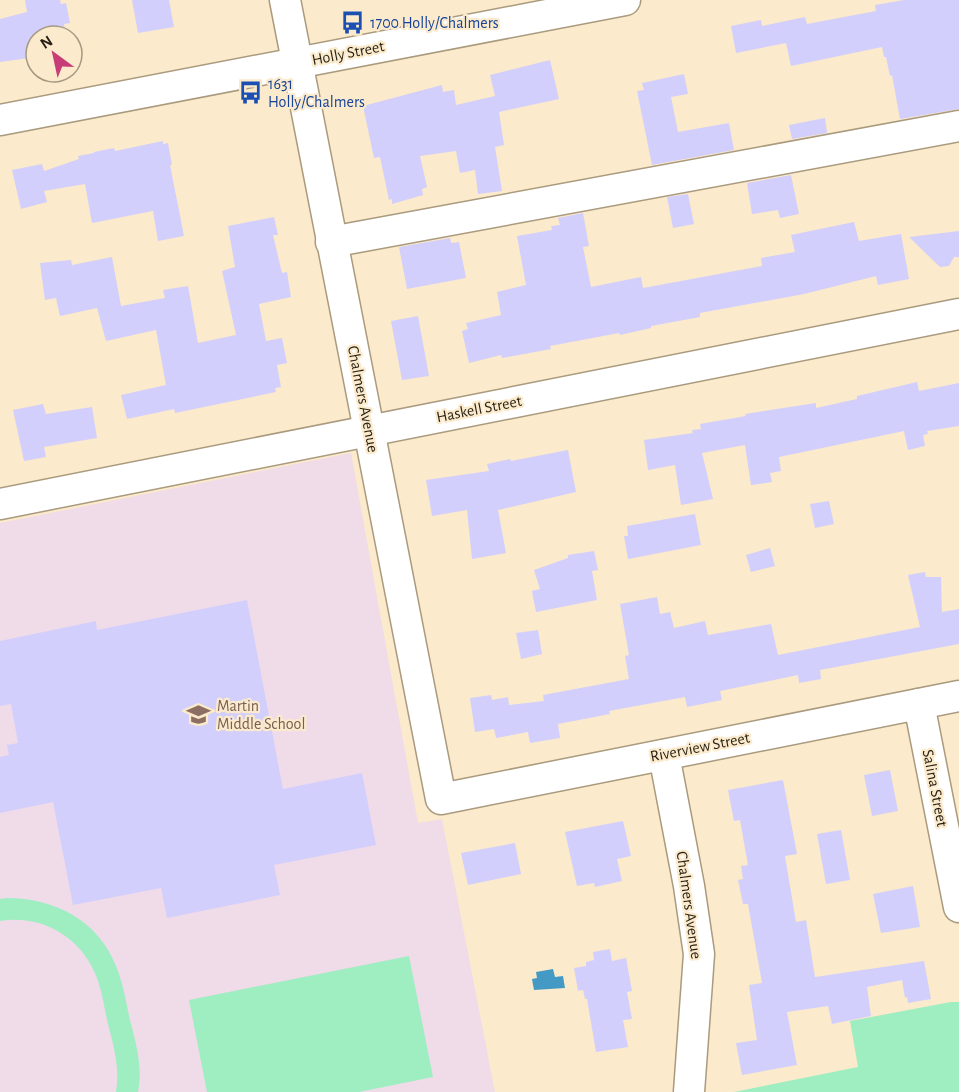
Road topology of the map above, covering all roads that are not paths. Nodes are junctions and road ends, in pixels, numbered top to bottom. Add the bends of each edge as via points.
1 (285, 0) edge
2 (625, 0) edge
3 (297, 63) junction
4 (0, 120) edge
5 (959, 126) edge
6 (332, 242) junction
7 (959, 314) edge
8 (369, 430) junction
9 (0, 504) edge
10 (959, 696) edge
11 (919, 704) junction
12 (663, 755) junction
13 (441, 798) joint
14 (959, 907) edge
15 (689, 1092) edge

1 - 3 street, Chalmers Avenue
2 - 3 street, Holly Street
3 - 4 street, Holly Street
3 - 6 street, Chalmers Avenue
5 - 6 street
6 - 8 street, Chalmers Avenue
7 - 8 street, Haskell Street
8 - 9 street, Haskell Street
8 - 13 street, Chalmers Avenue
10 - 11 street, Riverview Street
11 - 12 street, Riverview Street
11 - 14 street, Salina Street
12 - 13 street, Riverview Street
12 - 15 street, Chalmers Avenue via 699,954

